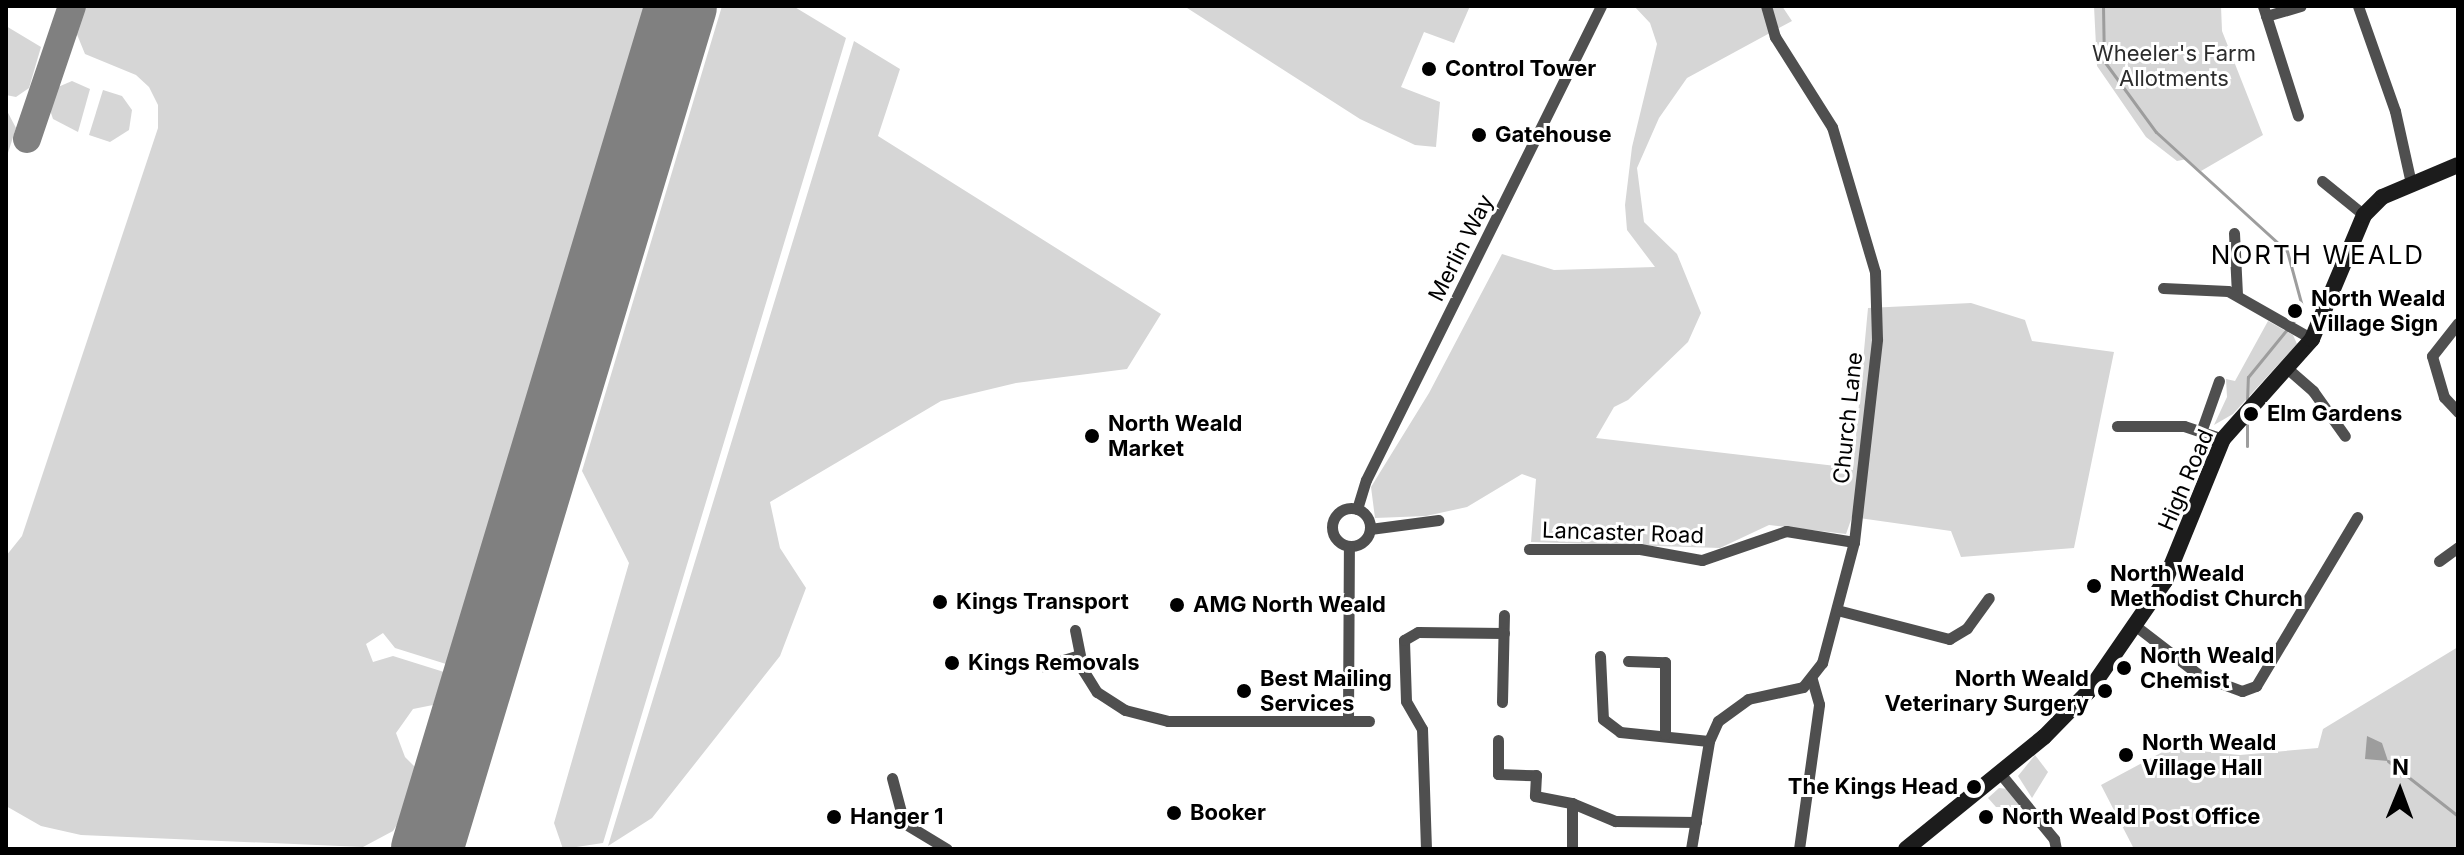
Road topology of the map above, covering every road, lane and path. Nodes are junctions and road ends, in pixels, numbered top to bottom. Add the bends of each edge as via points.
1 (1601, 6) edge
2 (1766, 6) edge
3 (2301, 6) edge
4 (2358, 6) edge
5 (2265, 11) edge
6 (2298, 116) dead end
7 (2458, 165) edge
8 (2322, 181) dead end
9 (2411, 183) junction
10 (2364, 215) junction
11 (2234, 233) dead end
12 (2163, 288) dead end
13 (2237, 295) junction
14 (2458, 323) edge
15 (2312, 339) junction
16 (2289, 370) junction
17 (2219, 381) dead end
18 (2458, 412) edge
19 (2117, 426) dead end
20 (2202, 429) junction
21 (2345, 436) dead end
22 (2223, 439) junction
23 (1357, 509) junction
24 (2357, 517) dead end
25 (1438, 520) dead end
26 (1370, 529) junction
27 (1854, 542) junction
28 (1349, 546) junction
29 (2458, 547) edge
30 (1529, 549) dead end
31 (2439, 561) dead end
32 (1989, 598) dead end
33 (1837, 610) junction
34 (1504, 615) dead end
35 (2137, 627) junction
36 (1075, 630) dead end
37 (1504, 633) junction
38 (1076, 656) junction
39 (1600, 656) dead end
40 (1628, 661) dead end
41 (1040, 667) dead end
42 (1812, 679) junction
43 (1502, 702) dead end
44 (1348, 721) junction
45 (1369, 721) dead end
46 (1665, 734) junction
47 (1498, 740) dead end
48 (1709, 741) junction
49 (1999, 772) junction
50 (892, 778) dead end
51 (1572, 803) junction
52 (1696, 822) junction
53 (1572, 847) edge
54 (947, 849) edge
55 (1426, 849) edge
56 (1691, 849) edge
57 (1799, 849) edge
58 (1906, 849) edge
59 (2056, 849) edge

1 - 23 street, Merlin Way via 1366,480
2 - 27 street, Church Lane via 1775,37 1832,127 1875,272 1877,339
3 - 5 street
4 - 9 street via 2395,111
5 - 6 street
7 - 9 main road, High Road
8 - 10 street
9 - 10 main road, High Road via 2382,197
10 - 15 main road, High Road
11 - 13 street
12 - 13 street
13 - 15 street
14 - 18 street via 2432,356 2444,397
15 - 16 main road, High Road
16 - 21 street via 2313,391
16 - 22 main road, High Road
17 - 20 street
19 - 20 street
20 - 22 street
22 - 35 main road, High Road via 2179,553
23 - 26 street via 1369,519
23 - 28 street via 1340,511 1333,521 1336,537
24 - 35 street via 2256,686 2242,691 2199,675
25 - 26 street
26 - 28 street via 1365,540
27 - 30 street, Lancaster Road via 1786,531 1702,560 1640,549
27 - 33 street, Church Lane
28 - 44 street
29 - 31 street
32 - 33 street via 1967,628 1949,639
33 - 42 street, Church Lane
34 - 37 street
35 - 49 main road, High Road via 2074,706
36 - 38 street
37 - 43 street
37 - 55 street via 1418,632 1404,640 1406,701 1422,729
38 - 41 street
38 - 44 street via 1097,692 1125,710 1168,721
39 - 46 street via 1603,719 1620,732
40 - 46 street via 1665,662
42 - 48 street via 1793,692 1748,699 1718,721
42 - 57 street, Church Lane via 1819,704
44 - 45 street
46 - 48 street
47 - 51 street via 1498,774 1536,775 1535,796
48 - 52 street
49 - 58 main road, High Road
49 - 59 street via 2054,839
50 - 54 street via 904,823
51 - 52 street via 1615,821
51 - 53 street
52 - 56 street

